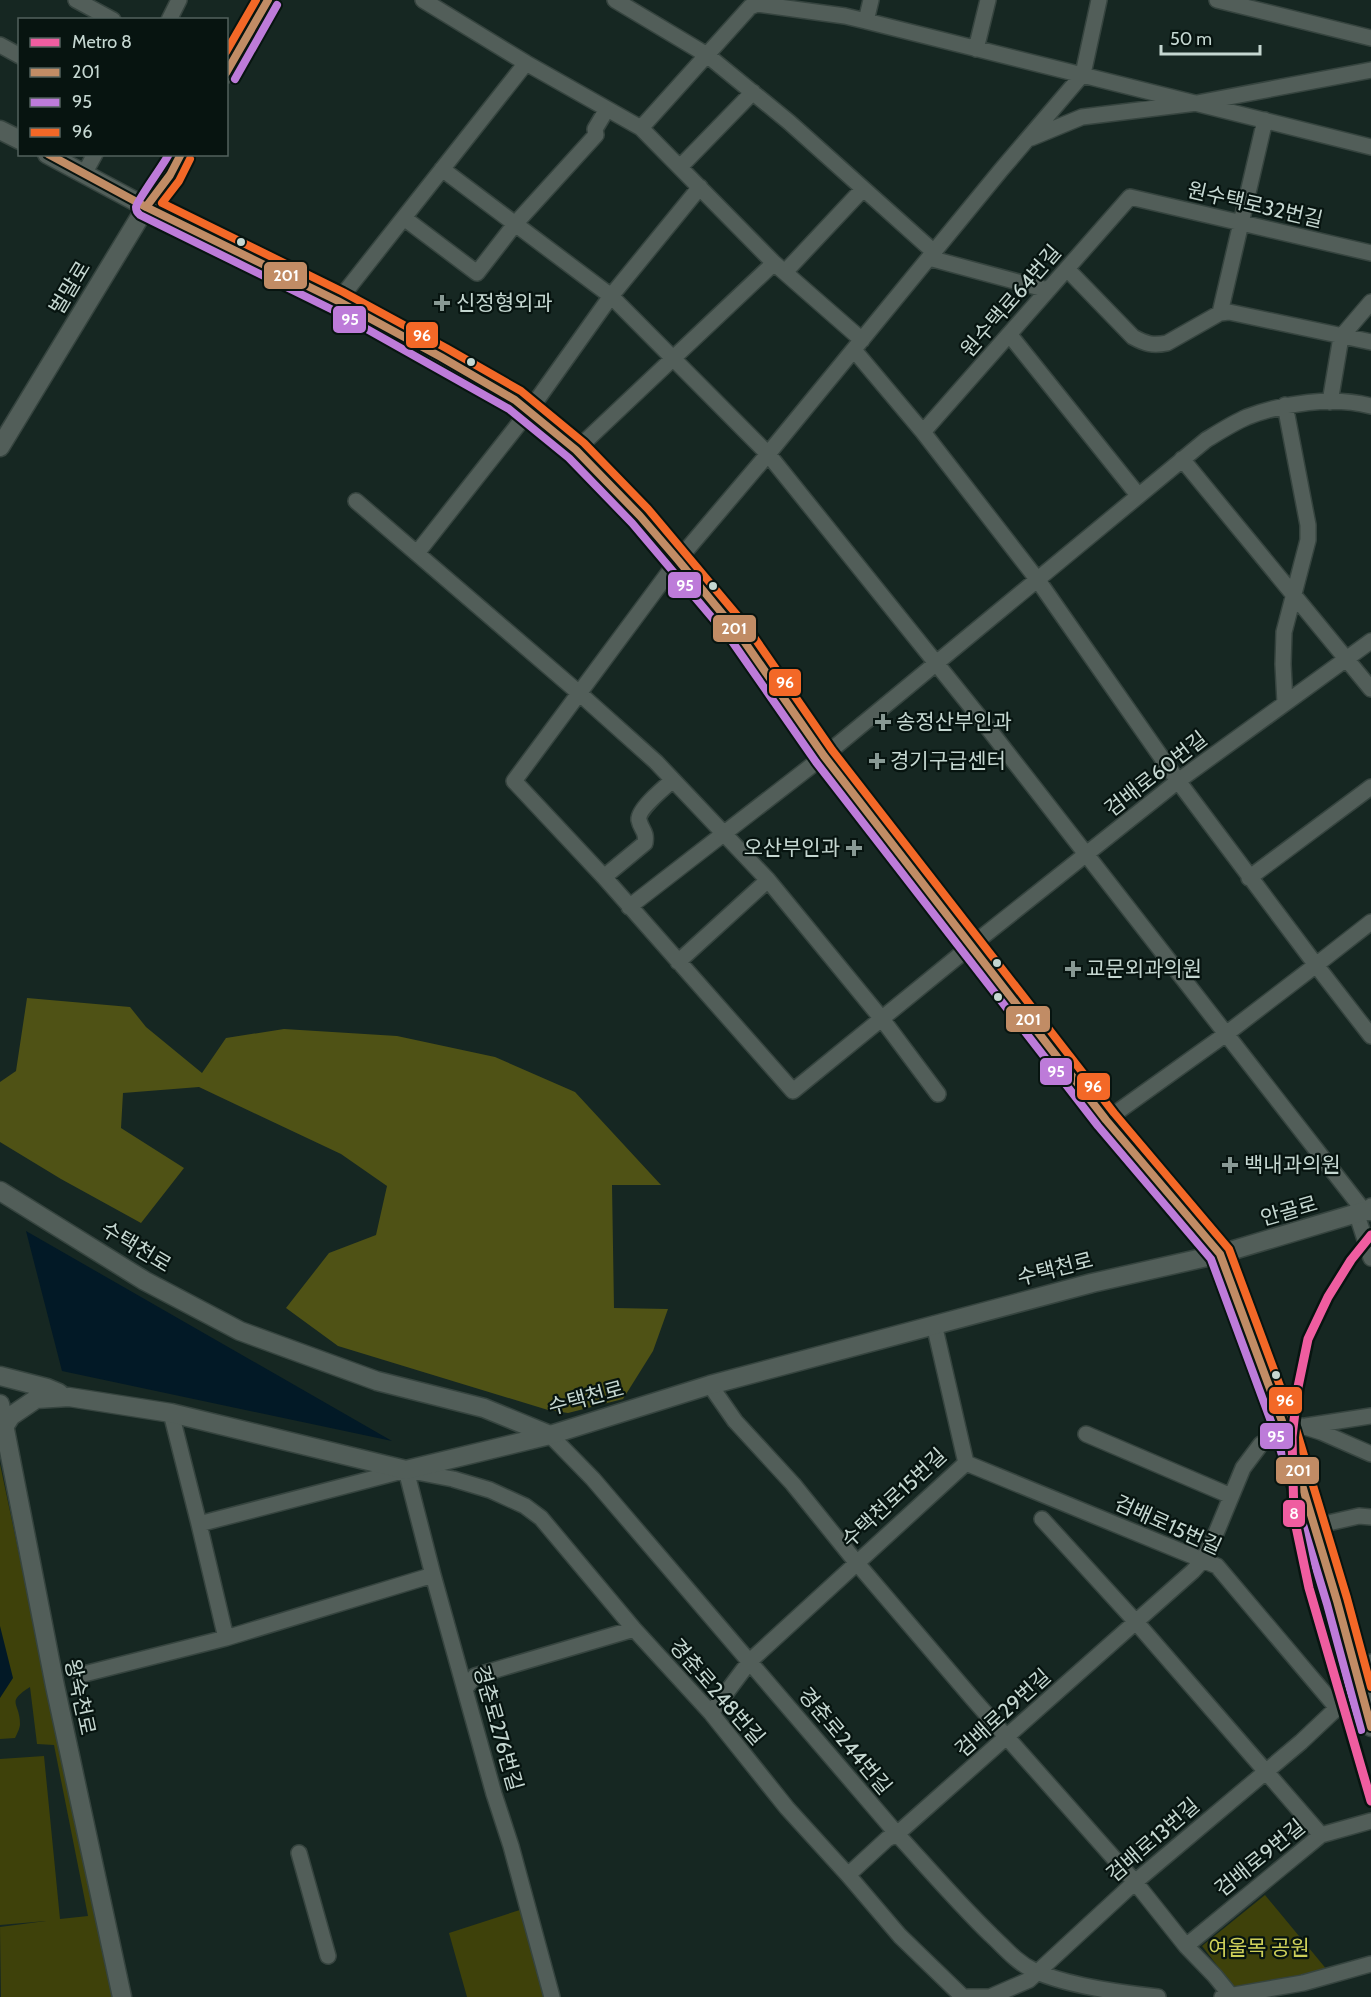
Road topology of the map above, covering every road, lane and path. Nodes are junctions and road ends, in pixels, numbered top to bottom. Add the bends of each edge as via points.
1 (76, 0) edge
2 (179, 0) edge
3 (268, 0) edge
4 (423, 0) edge
5 (615, 0) edge
6 (871, 0) edge
7 (988, 0) edge
8 (1099, 0) edge
9 (1216, 0) edge
10 (762, 2) edge
11 (811, 6) edge
12 (108, 18) edge
13 (170, 18) edge
14 (866, 21) junction
15 (1371, 38) edge
16 (0, 45) edge
17 (976, 49) junction
18 (18, 55) edge
19 (707, 55) junction
20 (526, 63) junction
21 (228, 70) edge
22 (1371, 70) edge
23 (1083, 74) junction
24 (753, 92) junction
25 (1197, 103) junction
26 (607, 109) junction
27 (1265, 120) junction
28 (641, 128) junction
29 (0, 130) edge
30 (18, 139) edge
31 (1028, 139) junction
32 (1371, 147) edge
33 (51, 156) edge
34 (94, 156) edge
35 (180, 156) edge
36 (680, 167) junction
37 (442, 169) junction
38 (84, 174) junction
39 (700, 187) junction
40 (863, 189) junction
41 (1130, 197) joint
42 (146, 207) junction
43 (404, 218) junction
44 (1240, 223) junction
45 (515, 224) junction
46 (1371, 253) edge
47 (931, 255) junction
48 (780, 267) junction
49 (1067, 269) junction
50 (1048, 290) junction
51 (611, 296) junction
52 (338, 301) junction
53 (1371, 302) edge
54 (1220, 313) junction
55 (1009, 334) junction
56 (1341, 336) junction
57 (1371, 342) edge
58 (858, 345) junction
59 (673, 359) junction
60 (1330, 402) junction
61 (1285, 405) junction
62 (1371, 406) edge
63 (529, 411) junction
64 (923, 432) junction
65 (0, 447) edge
66 (576, 450) junction
67 (768, 454) junction
68 (1182, 459) junction
69 (1138, 495) junction
70 (356, 501) dead end
71 (417, 553) junction
72 (678, 560) junction
73 (1037, 579) junction
74 (1294, 594) junction
75 (1371, 641) edge
76 (1347, 658) junction
77 (935, 663) junction
78 (1371, 689) edge
79 (579, 693) junction
80 (1285, 703) junction
81 (824, 756) junction
82 (672, 780) junction
83 (1179, 781) junction
84 (1371, 787) edge
85 (725, 833) junction
86 (1086, 855) junction
87 (604, 877) junction
88 (1249, 878) junction
89 (768, 880) junction
90 (628, 907) junction
91 (1371, 922) edge
92 (972, 945) junction
93 (678, 962) junction
94 (1316, 965) junction
95 (882, 1019) junction
96 (1226, 1034) junction
97 (1371, 1036) edge
98 (938, 1094) dead end
99 (1106, 1120) junction
100 (0, 1191) edge
101 (1366, 1211) edge
102 (1220, 1254) junction
103 (1371, 1258) edge
104 (934, 1324) junction
105 (0, 1376) edge
106 (710, 1386) junction
107 (69, 1397) junction
108 (0, 1404) edge
109 (494, 1412) junction
110 (171, 1413) junction
111 (1371, 1416) edge
112 (4, 1427) junction
113 (1294, 1429) junction
114 (1086, 1434) dead end
115 (550, 1435) junction
116 (497, 1447) junction
117 (1371, 1454) edge
118 (966, 1463) junction
119 (406, 1470) junction
120 (1231, 1496) junction
121 (1371, 1517) edge
122 (1042, 1519) dead end
123 (199, 1524) junction
124 (1315, 1527) junction
125 (1203, 1560) junction
126 (856, 1562) junction
127 (433, 1575) junction
128 (1136, 1622) junction
129 (634, 1629) junction
130 (226, 1638) junction
131 (750, 1661) junction
132 (1363, 1665) edge
133 (80, 1675) dead end
134 (465, 1689) junction
135 (1361, 1690) junction
136 (1337, 1708) junction
137 (711, 1713) junction
138 (1371, 1727) edge
139 (1008, 1737) junction
140 (1267, 1771) junction
141 (1371, 1821) edge
142 (897, 1834) junction
143 (1321, 1835) junction
144 (299, 1852) dead end
145 (848, 1875) junction
146 (1135, 1882) junction
147 (1186, 1946) junction
148 (328, 1956) dead end
149 (1371, 1964) edge
150 (1038, 1972) junction
151 (1229, 1996) edge
152 (122, 1997) edge
153 (552, 1997) edge
154 (963, 1997) edge
155 (1158, 1997) edge

1 - 12 street
2 - 13 street
3 - 21 street
4 - 20 street
5 - 19 street
6 - 14 street
7 - 17 street
8 - 23 street
9 - 15 street
10 - 11 street
10 - 19 street via 750,7
11 - 14 street
14 - 17 street
16 - 18 street
17 - 23 street
19 - 24 street
19 - 28 street
20 - 26 street
20 - 37 street
22 - 25 street
23 - 25 street
23 - 31 street
24 - 36 street
24 - 40 street
25 - 27 street
25 - 31 street via 1082,117
26 - 28 street
26 - 45 street via 595,129 596,135
27 - 32 street
27 - 44 street
28 - 36 street
29 - 30 street
31 - 47 street
33 - 38 street
34 - 38 street
35 - 42 street, 벌말로
36 - 39 street
37 - 43 street
37 - 45 street
38 - 42 street
39 - 48 street
39 - 51 street
40 - 47 street
40 - 48 street
41 - 44 street, 원수택로32번길
41 - 49 street, 원수택로64번길
42 - 52 street
42 - 65 street, 벌말로
43 - 45 street via 477,273
43 - 52 street
44 - 46 street, 원수택로32번길
44 - 54 street
45 - 51 street
47 - 50 street
47 - 58 street
48 - 58 street
48 - 59 street
49 - 50 street, 원수택로64번길
49 - 54 street via 1133,337 1146,345 1167,343
50 - 55 street, 원수택로64번길
51 - 59 street
51 - 63 street
52 - 63 street
53 - 56 street
54 - 56 street
55 - 64 street, 원수택로64번길
55 - 69 street
56 - 57 street
56 - 60 street
58 - 64 street
58 - 67 street
59 - 66 street
59 - 67 street
60 - 61 street
60 - 62 street
61 - 68 street via 1245,418
61 - 74 street via 1308,525
63 - 66 street
63 - 71 street
64 - 73 street
66 - 72 street
67 - 72 street
67 - 77 street
68 - 69 street
68 - 74 street
69 - 73 street
70 - 71 street
71 - 79 street
72 - 79 street
72 - 81 street via 739,634
73 - 77 street
73 - 83 street
74 - 76 street
74 - 80 street via 1284,632
75 - 76 street, 검배로60번길
76 - 78 street
76 - 80 street, 검배로60번길
77 - 81 street
77 - 86 street
79 - 82 street
79 - 87 street via 514,781
80 - 83 street, 검배로60번길
81 - 85 street
81 - 92 street
82 - 85 street
82 - 87 street via 640,813 645,843
83 - 86 street, 검배로60번길
83 - 88 street
84 - 88 street
85 - 89 street
85 - 90 street
86 - 92 street, 검배로60번길
86 - 96 street
87 - 90 street
88 - 94 street
89 - 93 street
89 - 95 street
90 - 93 street
91 - 94 street
92 - 95 street, 검배로60번길
92 - 99 street
93 - 95 street, 검배로60번길 via 793,1091
94 - 96 street
94 - 97 street
95 - 98 street
96 - 99 street
96 - 101 street
99 - 102 street
100 - 109 street, 수택천로 via 145,1281 240,1331 377,1381
101 - 102 street, 안골로
101 - 103 street
102 - 104 street, 수택천로 via 1101,1280
102 - 113 street
104 - 106 street, 수택천로
104 - 118 street, 수택천로15번길
105 - 107 street
106 - 115 street, 수택천로
106 - 126 street via 735,1421
107 - 110 street
107 - 112 street via 36,1399 11,1416
108 - 112 street, 왕숙천로
109 - 115 street, 수택천로
109 - 116 street via 502,1433
110 - 119 street
110 - 123 street
111 - 113 street, 검배로29번길
112 - 152 street, 왕숙천로 via 57,1698
113 - 117 street via 1321,1432
113 - 120 street, 검배로29번길 via 1261,1444 1243,1468
113 - 124 street
114 - 120 street
115 - 116 street
115 - 131 street, 경춘로244번길 via 593,1479
116 - 119 street
118 - 125 street, 검배로15번길
118 - 126 street, 수택천로15번길
119 - 123 street
119 - 127 street, 경춘로276번길
119 - 129 street, 경춘로248번길 via 490,1490 525,1506 541,1518
120 - 125 street, 검배로29번길
121 - 124 street via 1359,1516
122 - 128 street
123 - 130 street
124 - 132 street
125 - 128 street, 검배로29번길
125 - 136 street, 검배로15번길 via 1217,1566
126 - 131 street, 수택천로15번길
126 - 139 street
127 - 130 street
127 - 134 street, 경춘로276번길
128 - 139 street, 검배로29번길
128 - 140 street
129 - 134 street via 475,1676
129 - 137 street, 경춘로248번길
130 - 133 street
131 - 137 street, 수택천로15번길
131 - 142 street, 경춘로244번길
132 - 135 street
134 - 153 street, 경춘로276번길
135 - 136 street, 검배로13번길
135 - 138 street
136 - 140 street, 검배로13번길
137 - 145 street, 경춘로248번길 via 787,1808
139 - 142 street, 검배로29번길
139 - 146 street
140 - 143 street
140 - 146 street, 검배로13번길
141 - 143 street, 검배로9번길
142 - 145 street, 검배로29번길
142 - 150 street, 경춘로244번길 via 993,1937 1015,1958
143 - 147 street, 검배로9번길
144 - 148 street
145 - 154 street, 경춘로248번길 via 900,1936
146 - 147 street
146 - 150 street, 검배로13번길
147 - 151 street
149 - 151 street via 1303,1983
150 - 154 street, 검배로13번길 via 990,1997
150 - 155 street, 경춘로244번길 via 1100,1989

